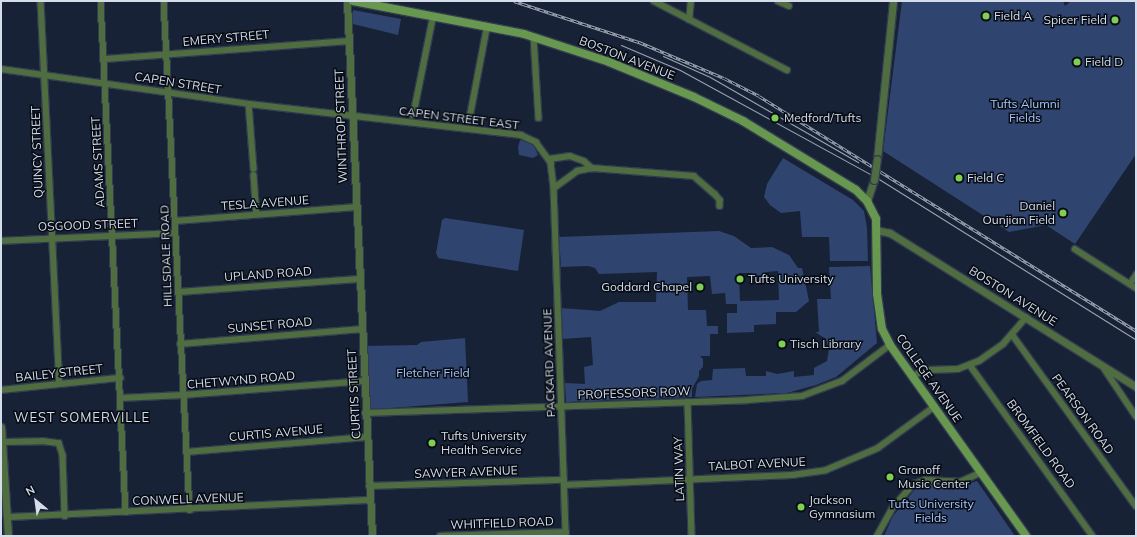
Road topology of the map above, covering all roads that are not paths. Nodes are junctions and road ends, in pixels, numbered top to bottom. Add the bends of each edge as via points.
1 (41, 1) edge
2 (101, 1) edge
3 (164, 1) edge
4 (347, 1) edge
5 (353, 1) edge
6 (654, 1) edge
7 (691, 1) edge
8 (778, 1) edge
9 (894, 1) edge
10 (789, 6) dead end
11 (433, 17) junction
12 (689, 20) junction
13 (487, 27) junction
14 (534, 37) junction
15 (350, 41) junction
16 (167, 54) junction
17 (105, 59) junction
18 (1, 69) edge
19 (787, 70) dead end
20 (45, 75) junction
21 (104, 82) junction
22 (169, 93) junction
23 (249, 104) junction
24 (351, 116) junction
25 (413, 116) dead end
26 (539, 118) dead end
27 (469, 121) dead end
28 (549, 159) junction
29 (592, 168) junction
30 (554, 188) junction
31 (867, 200) junction
32 (720, 206) dead end
33 (356, 207) junction
34 (257, 214) junction
35 (175, 221) junction
36 (876, 230) junction
37 (175, 233) junction
38 (112, 235) junction
39 (52, 237) junction
40 (1, 241) edge
41 (1075, 249) dead end
42 (358, 251) joint
43 (1136, 275) edge
44 (359, 279) junction
45 (1130, 284) junction
46 (1136, 288) edge
47 (178, 292) junction
48 (1026, 318) junction
49 (362, 329) junction
50 (1012, 334) junction
51 (180, 344) junction
52 (890, 345) junction
53 (970, 365) junction
54 (1102, 366) junction
55 (912, 376) junction
56 (120, 378) junction
57 (364, 381) junction
58 (60, 383) junction
59 (1136, 387) edge
60 (1, 390) edge
61 (183, 396) junction
62 (121, 398) junction
63 (688, 402) junction
64 (562, 406) junction
65 (934, 407) junction
66 (365, 412) junction
67 (1136, 416) edge
68 (1, 428) edge
69 (367, 437) junction
70 (3, 442) junction
71 (186, 452) junction
72 (3, 468) edge
73 (980, 472) junction
74 (691, 479) junction
75 (564, 483) junction
76 (370, 486) junction
77 (370, 500) junction
78 (1136, 506) edge
79 (190, 510) junction
80 (126, 512) junction
81 (65, 516) junction
82 (7, 517) junction
83 (566, 534) edge
84 (8, 536) edge
85 (372, 536) edge
86 (440, 536) edge
87 (692, 536) edge
88 (877, 536) edge
89 (1026, 536) edge
90 (1093, 536) edge

1 - 20 street, QUINCY STREET
2 - 17 street, ADAMS STREET
3 - 16 street, HILLSDALE ROAD
4 - 15 street, WINTHROP STREET
5 - 11 main road, BOSTON AVENUE
6 - 12 street
7 - 12 street
8 - 10 street
9 - 31 street, bridge via 877,159 874,180
11 - 13 main road, BOSTON AVENUE
11 - 25 street
12 - 19 street
13 - 14 main road, BOSTON AVENUE
13 - 27 street
14 - 26 street
14 - 31 main road, BOSTON AVENUE via 616,64 711,105 791,150 856,190
15 - 16 street, EMERY STREET
15 - 24 street, WINTHROP STREET
16 - 17 street, EMERY STREET
16 - 22 street, HILLSDALE ROAD
17 - 21 street, ADAMS STREET
18 - 20 street, CAPEN STREET
20 - 21 street, CAPEN STREET
20 - 39 street, QUINCY STREET
21 - 22 street, CAPEN STREET
21 - 38 street, ADAMS STREET
22 - 23 street, CAPEN STREET
22 - 35 street, HILLSDALE ROAD
23 - 24 street, CAPEN STREET
23 - 34 street
24 - 28 street, CAPEN STREET EAST via 521,135 536,142
24 - 33 street, WINTHROP STREET
28 - 29 street via 570,156 584,161
28 - 30 street, CAPEN STREET EAST
29 - 30 street via 577,171
29 - 32 street via 694,176 715,194 720,200
30 - 64 street, PACKARD AVENUE
31 - 36 main road, COLLEGE AVENUE via 874,213
33 - 34 street, TESLA AVENUE
33 - 42 street, WINTHROP STREET
34 - 35 street, TESLA AVENUE
35 - 37 street, HILLSDALE ROAD
36 - 48 street, BOSTON AVENUE via 890,233
36 - 52 main road, COLLEGE AVENUE via 877,294 882,329
37 - 38 street, OSGOOD STREET
37 - 47 street, HILLSDALE ROAD
38 - 39 street, OSGOOD STREET
38 - 56 street, ADAMS STREET
39 - 40 street, OSGOOD STREET
39 - 58 street, QUINCY STREET
41 - 45 street
42 - 44 street, CURTIS STREET
43 - 45 street
44 - 47 street, UPLAND ROAD
44 - 49 street, CURTIS STREET
45 - 46 street
47 - 51 street, HILLSDALE ROAD
48 - 50 street
48 - 54 street, BOSTON AVENUE
49 - 51 street, SUNSET ROAD
49 - 57 street, CURTIS STREET
50 - 53 street via 1003,344
50 - 78 street, PEARSON ROAD
51 - 61 street, HILLSDALE ROAD
52 - 55 main road, COLLEGE AVENUE
52 - 63 street, PROFESSORS ROW via 842,381 802,396
53 - 55 street via 939,371 927,370
53 - 90 street, BROMFIELD ROAD
54 - 59 street, BOSTON AVENUE
54 - 67 street
55 - 65 main road, COLLEGE AVENUE
56 - 58 street, BAILEY STREET
56 - 62 street, ADAMS STREET
57 - 61 street, CHETWYND ROAD
57 - 66 street, CURTIS STREET
58 - 60 street, BAILEY STREET
61 - 62 street, CHETWYND ROAD
61 - 71 street, HILLSDALE ROAD
62 - 80 street, ADAMS STREET
63 - 64 street, PROFESSORS ROW
63 - 74 street, LATIN WAY
64 - 66 street, PROFESSORS ROW
64 - 75 street, PACKARD AVENUE
65 - 73 main road, COLLEGE AVENUE
65 - 74 street, TALBOT AVENUE via 878,448 826,470 792,475
66 - 69 street, CURTIS STREET
68 - 70 street
69 - 71 street, CURTIS AVENUE
69 - 76 street, CURTIS STREET
70 - 72 street
70 - 81 street via 59,443 63,455
71 - 79 street, HILLSDALE ROAD
72 - 82 street
73 - 88 street via 960,482 925,480 914,484 893,507
73 - 89 main road, COLLEGE AVENUE
74 - 75 street, TALBOT AVENUE
74 - 87 street, LATIN WAY
75 - 76 street, SAWYER AVENUE
75 - 83 street, PACKARD AVENUE
76 - 77 street, CURTIS STREET
77 - 79 street, CONWELL AVENUE
77 - 85 street, CURTIS STREET
79 - 80 street, CONWELL AVENUE
80 - 81 street, CONWELL AVENUE
81 - 82 street, CONWELL AVENUE
82 - 84 street
83 - 86 street, WHITFIELD ROAD

